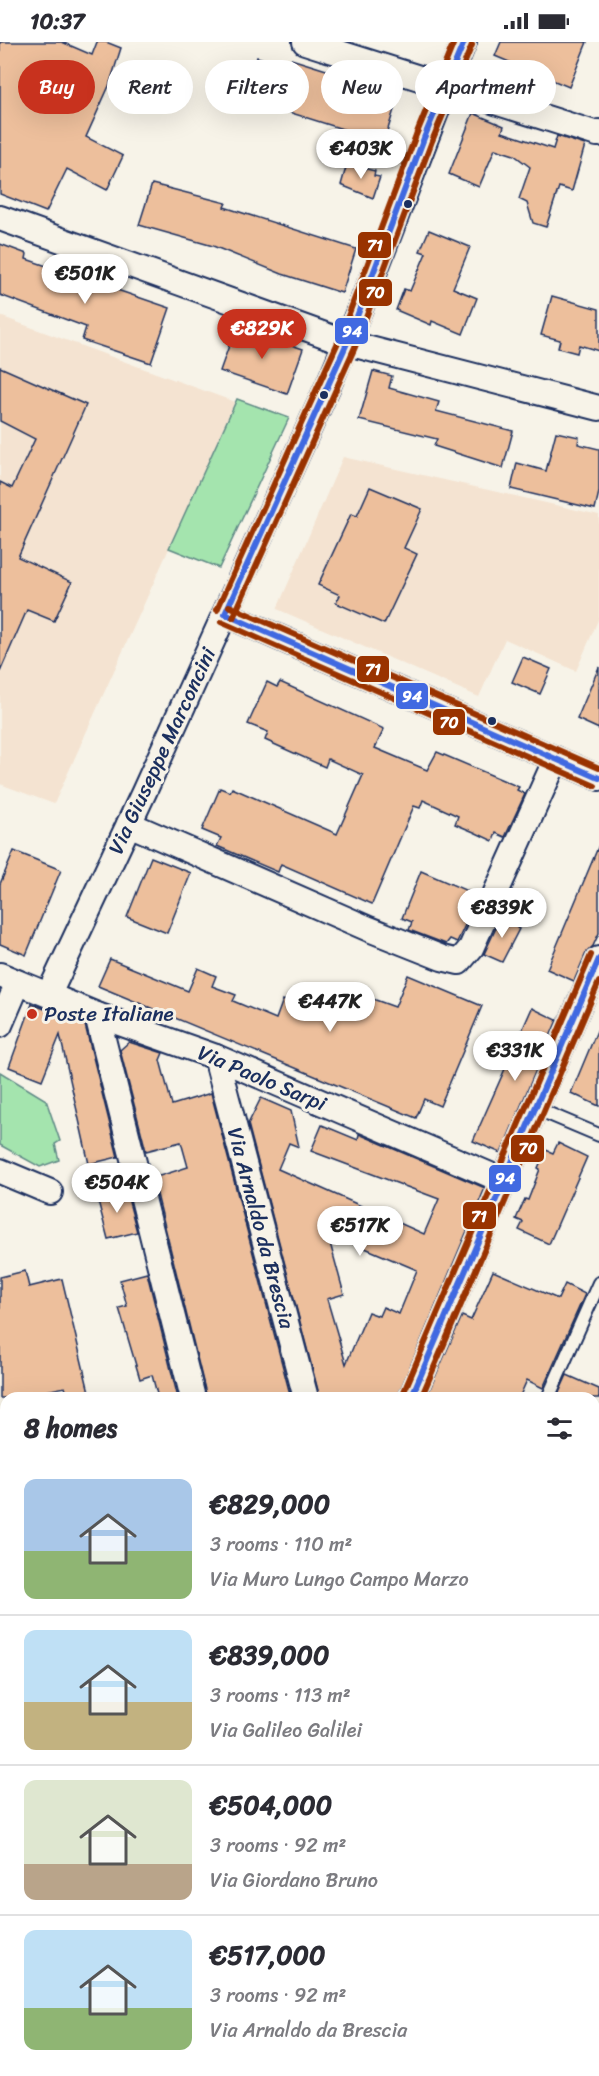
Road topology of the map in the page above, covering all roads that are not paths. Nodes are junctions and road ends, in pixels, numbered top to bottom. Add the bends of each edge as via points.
1 (305, 42) edge
2 (464, 42) edge
3 (457, 60) edge
4 (415, 76) edge
5 (434, 114) edge
6 (535, 114) edge
7 (599, 132) edge
8 (0, 218) edge
9 (347, 343) junction
10 (599, 408) edge
11 (225, 614) junction
12 (556, 759) junction
13 (599, 778) edge
14 (129, 824) junction
15 (599, 959) edge
16 (9, 979) edge
17 (49, 994) junction
18 (97, 1015) junction
19 (0, 1025) edge
20 (216, 1057) junction
21 (536, 1108) junction
22 (599, 1134) edge
23 (0, 1171) edge
24 (504, 1181) junction
25 (50, 1192) dead end
26 (599, 1283) edge
27 (191, 1392) edge
28 (304, 1392) edge
29 (414, 1392) edge
30 (551, 1392) edge

1 - 4 street
2 - 3 street, Via Giuseppe Marconcini
5 - 9 street, Via Giuseppe Marconcini
6 - 7 street
8 - 9 street
9 - 10 street
9 - 11 street, Via Giuseppe Marconcini
11 - 12 street
11 - 14 street, Via Giuseppe Marconcini
12 - 13 street
12 - 14 street via 471,948 459,962 369,929
14 - 17 street, Via Giuseppe Marconcini
15 - 21 street
16 - 17 street, Via Paolo Sarpi
16 - 19 street, Via Paolo Sarpi
17 - 18 street, Via Paolo Sarpi
18 - 20 street, Via Paolo Sarpi
18 - 27 street
20 - 24 street, Via Paolo Sarpi
20 - 28 street, Via Arnaldo da Brescia
21 - 22 lane
21 - 24 street
23 - 25 street
24 - 29 street
26 - 30 lane

